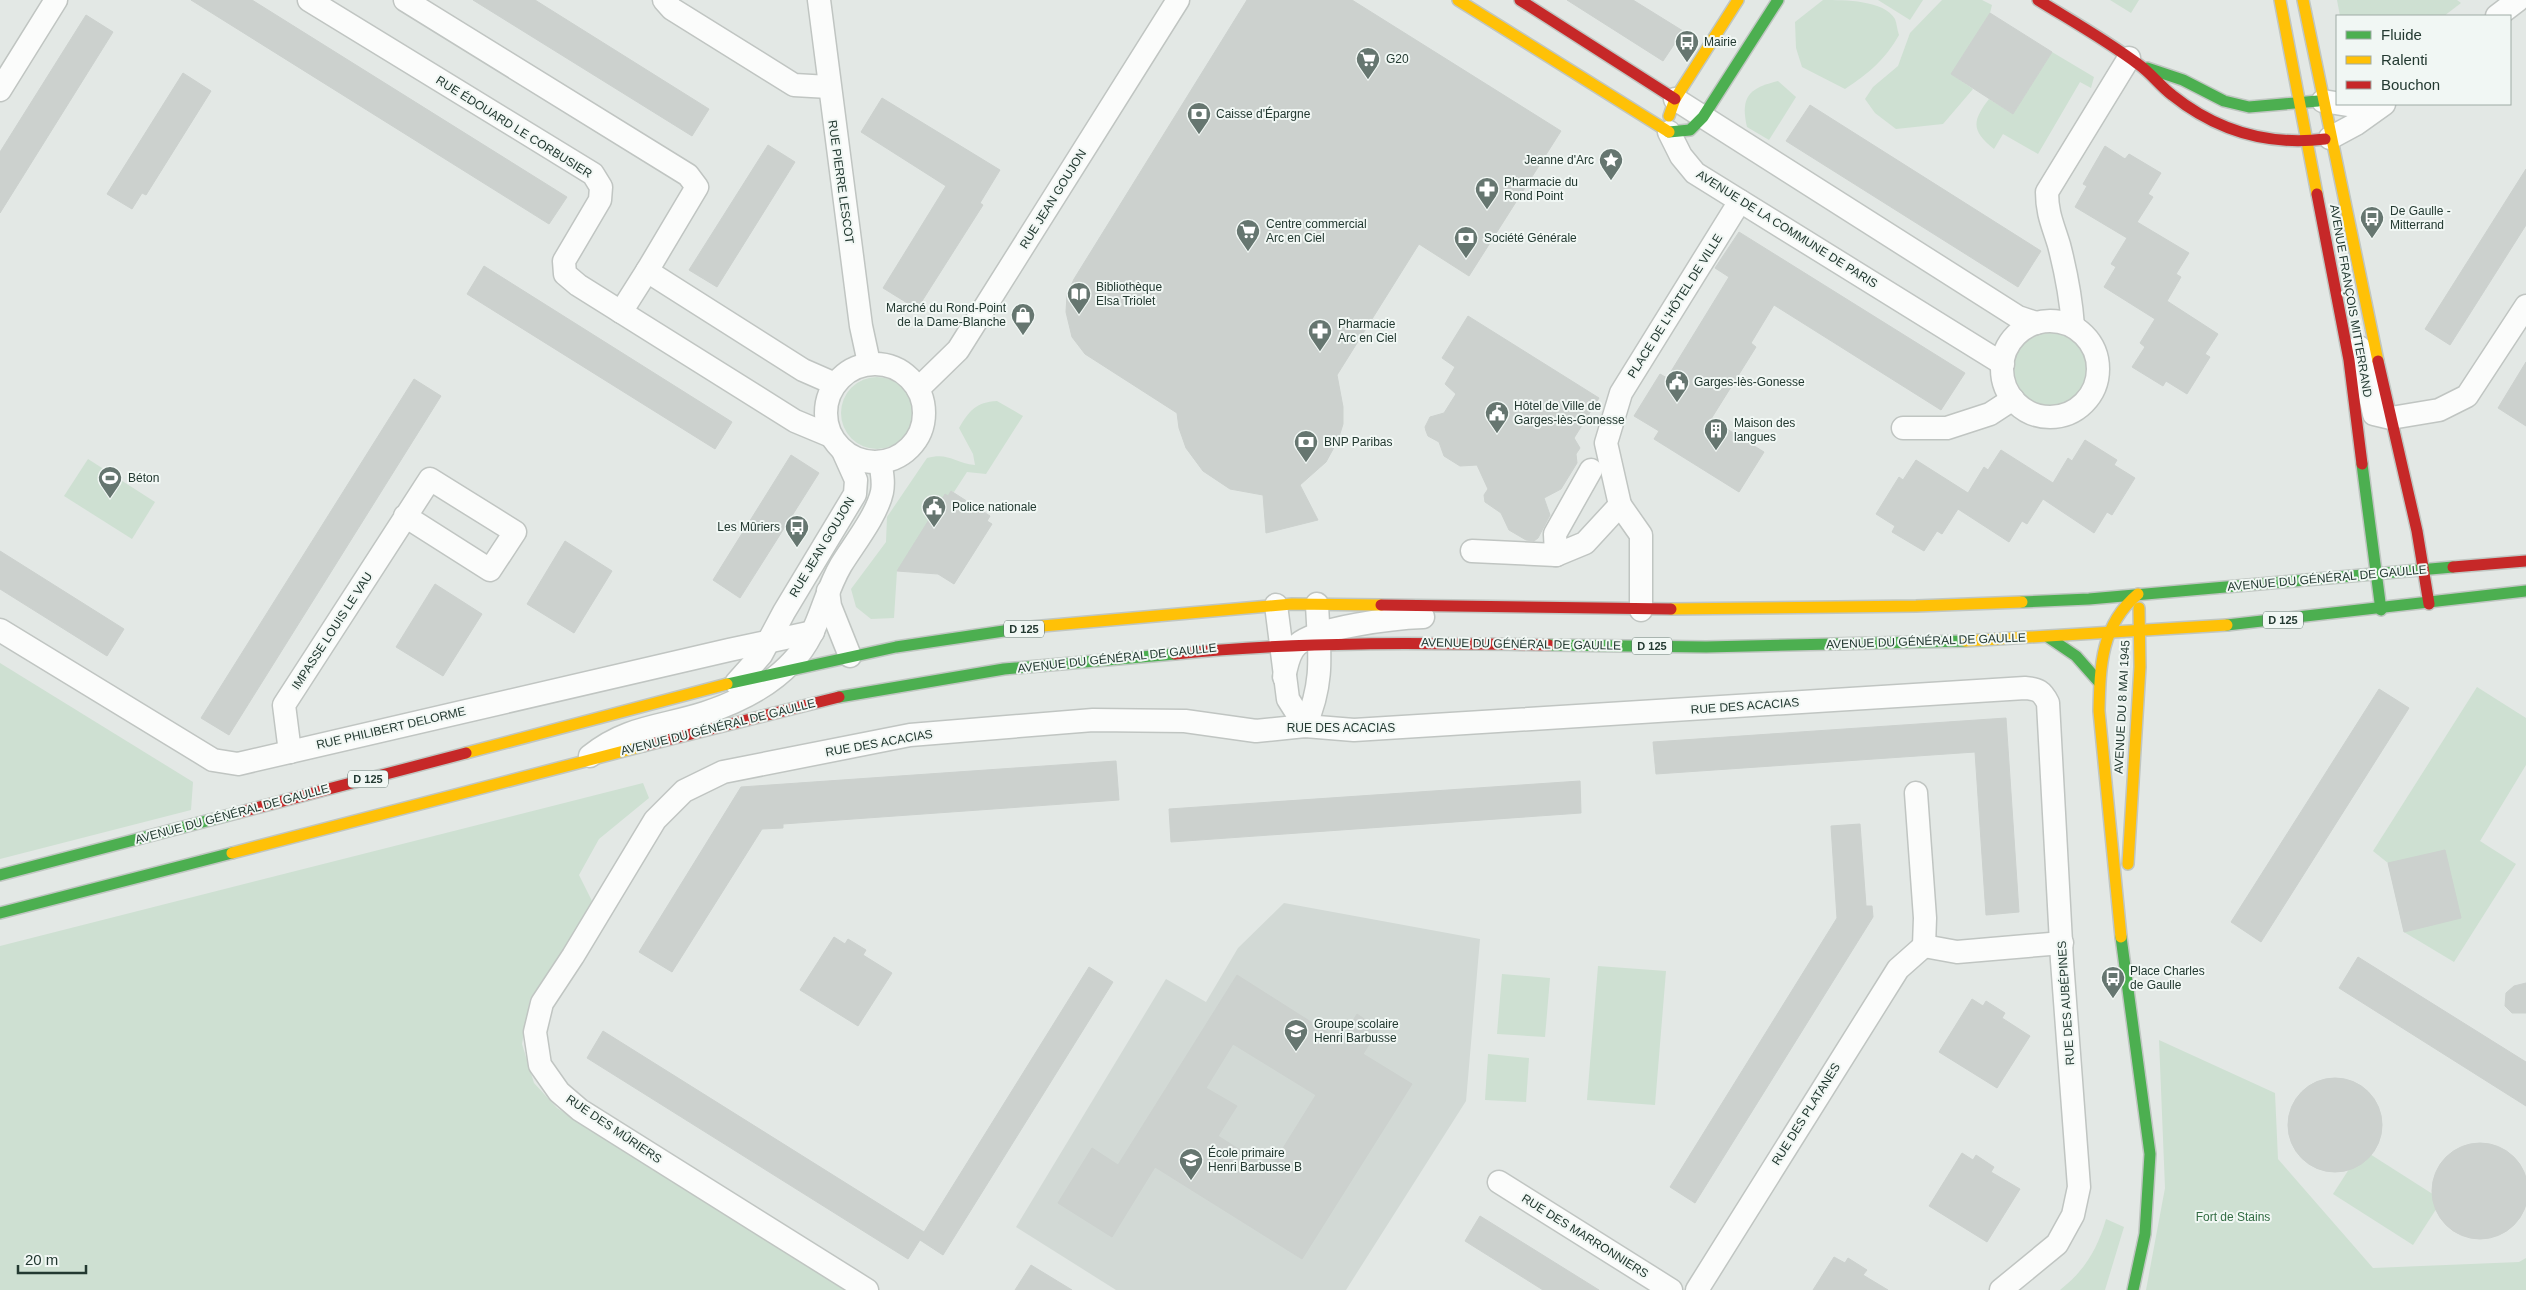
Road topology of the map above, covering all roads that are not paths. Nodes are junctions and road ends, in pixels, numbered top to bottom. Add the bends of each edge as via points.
1 (56, 0) edge
2 (309, 0) edge
3 (405, 0) edge
4 (664, 0) edge
5 (819, 0) edge
6 (1178, 0) edge
7 (1458, 0) edge
8 (1520, 0) edge
9 (1738, 0) edge
10 (1778, 0) edge
11 (2038, 0) edge
12 (2280, 0) edge
13 (2303, 0) edge
14 (2518, 0) edge
15 (2497, 15) edge
16 (2136, 62) junction
17 (829, 87) junction
18 (0, 90) edge
19 (1675, 99) junction
20 (2323, 101) junction
21 (2336, 103) edge
22 (2300, 104) junction
23 (2348, 105) edge
24 (2375, 105) edge
25 (2382, 105) edge
26 (1703, 117) junction
27 (1670, 132) junction
28 (2330, 138) junction
29 (2308, 142) junction
30 (1740, 201) junction
31 (2323, 224) junction
32 (648, 271) junction
33 (2526, 306) edge
34 (621, 312) junction
35 (2036, 323) junction
36 (2073, 326) junction
37 (869, 363) junction
38 (2003, 364) junction
39 (835, 384) junction
40 (918, 389) junction
41 (2013, 399) junction
42 (2391, 418) junction
43 (1903, 428) dead end
44 (837, 444) junction
45 (880, 462) junction
46 (1591, 470) dead end
47 (1620, 505) junction
48 (405, 516) junction
49 (1472, 551) dead end
50 (1556, 555) junction
51 (2526, 561) edge
52 (2425, 569) junction
53 (2378, 573) junction
54 (828, 590) junction
55 (2526, 591) edge
56 (2138, 594) junction
57 (1317, 604) junction
58 (2429, 604) junction
59 (1276, 605) junction
60 (1518, 608) junction
61 (1642, 610) junction
62 (2381, 610) junction
63 (0, 630) edge
64 (2139, 631) junction
65 (813, 632) junction
66 (2109, 634) junction
67 (2048, 637) junction
68 (1304, 641) junction
69 (850, 656) junction
70 (770, 664) junction
71 (2099, 682) junction
72 (736, 684) joint
73 (2037, 689) joint
74 (825, 701) junction
75 (1305, 726) junction
76 (290, 752) junction
77 (584, 760) junction
78 (1916, 793) dead end
79 (645, 836) joint
80 (0, 875) edge
81 (0, 913) edge
82 (2062, 943) junction
83 (1924, 946) junction
84 (2123, 953) junction
85 (1499, 1182) dead end
86 (867, 1290) edge
87 (1671, 1290) edge
88 (1697, 1290) edge
89 (2001, 1290) edge
90 (2133, 1290) edge

1 - 18 street
2 - 34 street, RUE ÉDOUARD LE CORBUSIER via 593,174 601,187 600,200 564,261 565,274
3 - 32 street via 688,175 697,186
4 - 17 street via 794,85
5 - 17 street, RUE PIERRE LESCOT
6 - 40 street, RUE JEAN GOUJON via 958,350
7 - 27 main road
8 - 19 main road
9 - 19 main road
10 - 26 main road
11 - 16 main road
12 - 22 main road, AVENUE FRANÇOIS MITTERRAND
13 - 20 main road, AVENUE FRANÇOIS MITTERRAND
14 - 15 street
16 - 22 main road via 2238,105
16 - 29 main road via 2172,96 2224,128 2266,140
16 - 36 street via 2046,192 2047,212 2059,245 2071,299
17 - 37 street, RUE PIERRE LESCOT via 861,326
19 - 26 street
19 - 27 main road via 1668,118
20 - 21 street
20 - 22 main road
20 - 28 main road, AVENUE FRANÇOIS MITTERRAND
22 - 29 main road, AVENUE FRANÇOIS MITTERRAND
23 - 24 street
25 - 28 street
26 - 27 main road via 1690,130
26 - 35 street via 2018,318
27 - 30 street, AVENUE DE LA COMMUNE DE PARIS via 1681,156 1695,173
28 - 29 main road
28 - 42 main road, AVENUE FRANÇOIS MITTERRAND
29 - 31 main road, AVENUE FRANÇOIS MITTERRAND
30 - 38 street, AVENUE DE LA COMMUNE DE PARIS
30 - 47 street, PLACE DE L'HÔTEL DE VILLE via 1621,393 1606,443
31 - 42 street via 2342,258 2371,409 2377,416
31 - 53 main road, AVENUE FRANÇOIS MITTERRAND via 2349,360
32 - 34 street
32 - 39 street via 803,370
33 - 42 street via 2466,396 2439,410
34 - 44 street, RUE ÉDOUARD LE CORBUSIER via 795,422
35 - 36 street via 2055,321
35 - 38 street via 2013,339
36 - 41 street via 2087,338 2096,354 2098,373 2090,395 2073,411 2055,417 2037,415
37 - 39 street via 851,369
37 - 40 street via 888,365 906,374
38 - 41 street via 2005,383
39 - 44 street via 827,399 825,418
40 - 45 street via 924,407 922,426 913,444 898,456
41 - 43 street via 1990,414 1947,428
42 - 52 main road, AVENUE FRANÇOIS MITTERRAND
44 - 45 street via 861,460
44 - 70 street, RUE JEAN GOUJON via 856,480 855,494 784,612
45 - 54 street, RUE JEAN GOUJON via 882,492
46 - 50 street via 1555,534
47 - 50 street via 1585,543
47 - 61 street via 1641,534
48 - 48 street, IMPASSE LOUIS LE VAU via 430,479 515,532 490,570
48 - 76 street, IMPASSE LOUIS LE VAU via 284,705
49 - 50 street
51 - 52 main road, AVENUE DU GÉNÉRAL DE GAULLE / D 125
52 - 53 main road, AVENUE DU GÉNÉRAL DE GAULLE / D 125
52 - 58 main road, AVENUE FRANÇOIS MITTERRAND
53 - 56 main road, AVENUE DU GÉNÉRAL DE GAULLE / D 125
53 - 62 main road, AVENUE FRANÇOIS MITTERRAND
54 - 65 street, RUE JEAN GOUJON
54 - 69 street via 830,606
55 - 58 main road, AVENUE DU GÉNÉRAL DE GAULLE / D 125
56 - 61 main road, AVENUE DU GÉNÉRAL DE GAULLE / D 125 via 1916,606
56 - 64 main road, AVENUE DU 8 MAI 1945
56 - 66 main road, AVENUE DU 8 MAI 1945 via 2117,616
57 - 59 main road, AVENUE DU GÉNÉRAL DE GAULLE / D 125
57 - 60 main road, AVENUE DU GÉNÉRAL DE GAULLE / D 125
57 - 68 street
58 - 62 main road, AVENUE DU GÉNÉRAL DE GAULLE / D 125
59 - 68 street
59 - 69 main road, AVENUE DU GÉNÉRAL DE GAULLE / D 125 via 1032,628
60 - 61 main road, AVENUE DU GÉNÉRAL DE GAULLE / D 125
60 - 68 street via 1474,617 1401,618 1359,625
62 - 64 main road, AVENUE DU GÉNÉRAL DE GAULLE / D 125
63 - 76 street, RUE PHILIBERT DELORME via 213,760 238,764
64 - 66 main road, AVENUE DU GÉNÉRAL DE GAULLE / D 125
64 - 84 main road, AVENUE DU 8 MAI 1945
65 - 70 street, RUE PHILIBERT DELORME
65 - 70 street, AVENUE DU GÉNÉRAL DE GAULLE via 796,657
66 - 67 main road, AVENUE DU GÉNÉRAL DE GAULLE / D 125
66 - 71 main road, AVENUE DU 8 MAI 1945
67 - 68 main road, AVENUE DU GÉNÉRAL DE GAULLE / D 125 via 1909,644 1725,646
67 - 71 main road via 2075,653
68 - 74 main road, AVENUE DU GÉNÉRAL DE GAULLE / D 125 via 1004,669 928,680
68 - 75 street via 1320,677 1317,696
68 - 75 street via 1284,677 1288,699
69 - 70 main road, AVENUE DU GÉNÉRAL DE GAULLE / D 125
70 - 72 street
70 - 74 street via 794,697 804,701
70 - 76 street, RUE PHILIBERT DELORME
70 - 77 street, AVENUE DU GÉNÉRAL DE GAULLE via 748,696 705,714 623,734
71 - 84 main road, AVENUE DU 8 MAI 1945 via 2099,711
72 - 80 main road, AVENUE DU GÉNÉRAL DE GAULLE / D 125
73 - 75 street, RUE DES ACACIAS via 1354,730
73 - 82 street, RUE DES AUBÉPINES via 2048,703
74 - 77 main road, AVENUE DU GÉNÉRAL DE GAULLE / D 125
75 - 79 street, RUE DES ACACIAS via 1256,731 1185,720 1093,720 910,735 723,772 684,791 655,820
77 - 81 main road, AVENUE DU GÉNÉRAL DE GAULLE / D 125
78 - 83 street
79 - 86 street, RUE DES MÛRIERS via 542,1003 535,1032 540,1065 559,1092 580,1110
82 - 83 street via 1957,952
82 - 89 street, RUE DES AUBÉPINES via 2079,1187 2073,1215 2057,1244
83 - 88 street, RUE DES PLATANES via 1898,969
84 - 90 main road, AVENUE DU 8 MAI 1945 via 2150,1154 2146,1234
85 - 87 street, RUE DES MARRONNIERS

